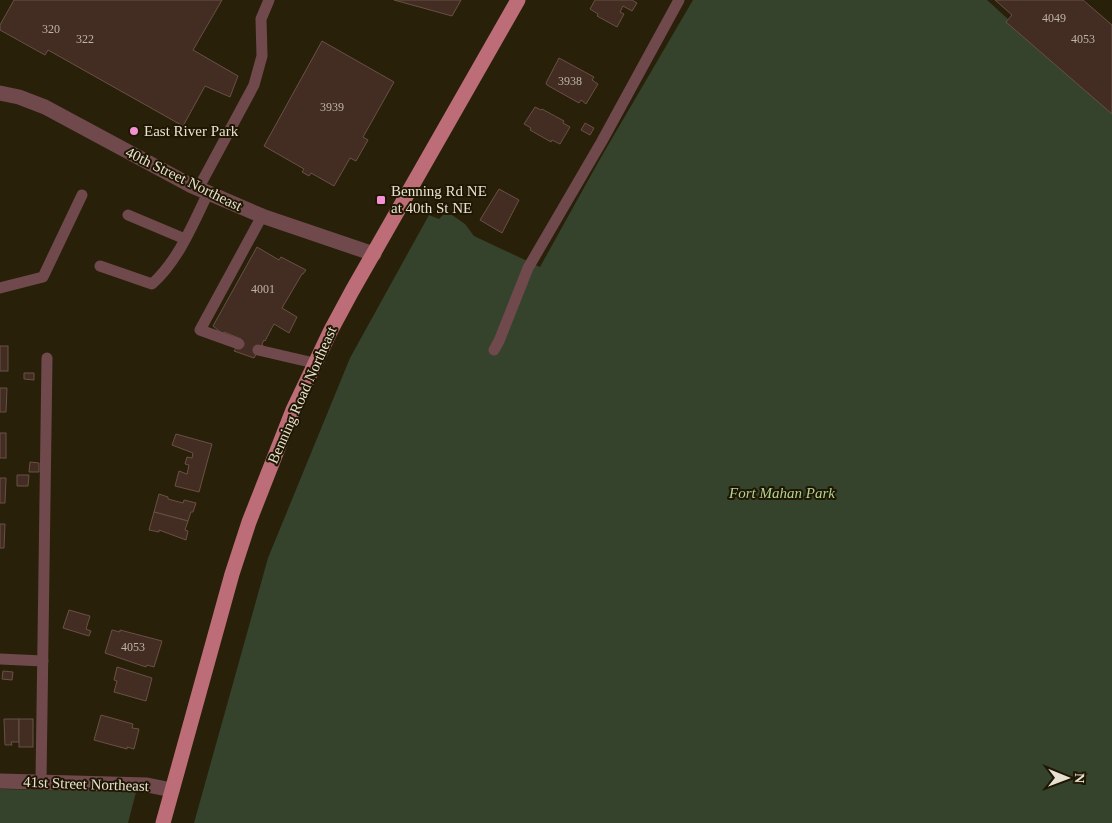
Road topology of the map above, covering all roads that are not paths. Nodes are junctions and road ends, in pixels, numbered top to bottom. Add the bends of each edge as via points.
1 (269, 0) edge
2 (518, 0) edge
3 (679, 0) edge
4 (0, 93) edge
5 (203, 191) junction
6 (82, 195) dead end
7 (128, 215) dead end
8 (262, 216) junction
9 (185, 240) junction
10 (374, 254) junction
11 (100, 266) dead end
12 (0, 288) edge
13 (239, 344) dead end
14 (258, 350) dead end
15 (494, 350) dead end
16 (47, 358) dead end
17 (314, 363) junction
18 (0, 659) edge
19 (43, 661) junction
20 (0, 781) edge
21 (41, 781) junction
22 (172, 790) junction
23 (163, 823) edge

1 - 5 lane via 261,20 262,56 254,85
2 - 10 main road, Benning Road Northeast
3 - 15 lane via 528,268
4 - 5 street, 40th Street Northeast via 45,107
5 - 8 street, 40th Street Northeast
5 - 9 lane
6 - 12 lane via 43,277
7 - 9 lane
8 - 10 street, 40th Street Northeast
8 - 13 lane via 200,330
9 - 11 lane via 166,272 152,284
10 - 17 main road, Benning Road Northeast
14 - 17 lane
16 - 19 lane
17 - 22 main road, Benning Road Northeast via 275,451 249,522
18 - 19 lane
19 - 21 lane
20 - 21 street, 41st Street Northeast
21 - 22 street, 41st Street Northeast via 147,785
22 - 23 main road, Benning Road Northeast

